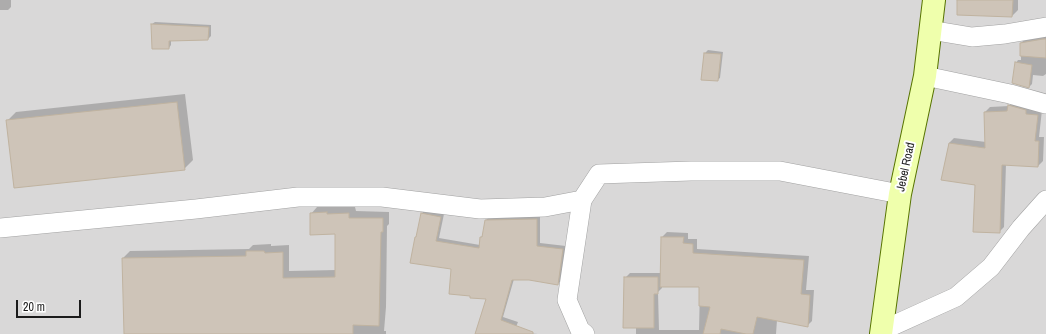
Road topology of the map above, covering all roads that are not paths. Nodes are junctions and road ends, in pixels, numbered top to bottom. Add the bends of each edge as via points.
1 (934, 0) edge
2 (1046, 27) edge
3 (930, 30) junction
4 (925, 76) junction
5 (1046, 104) edge
6 (900, 194) junction
7 (582, 200) junction
8 (1046, 200) edge
9 (0, 228) edge
10 (881, 332) edge
11 (585, 334) edge

1 - 3 main road, Jebel Road
2 - 3 street via 972,37
3 - 4 main road, Jebel Road
4 - 5 street
4 - 6 main road, Jebel Road
6 - 7 street via 780,171 691,171 599,174
6 - 10 main road, Jebel Road
7 - 9 street via 545,207 480,209 382,197 298,197
7 - 11 street via 567,300 580,330
8 - 10 street via 991,267 956,297

